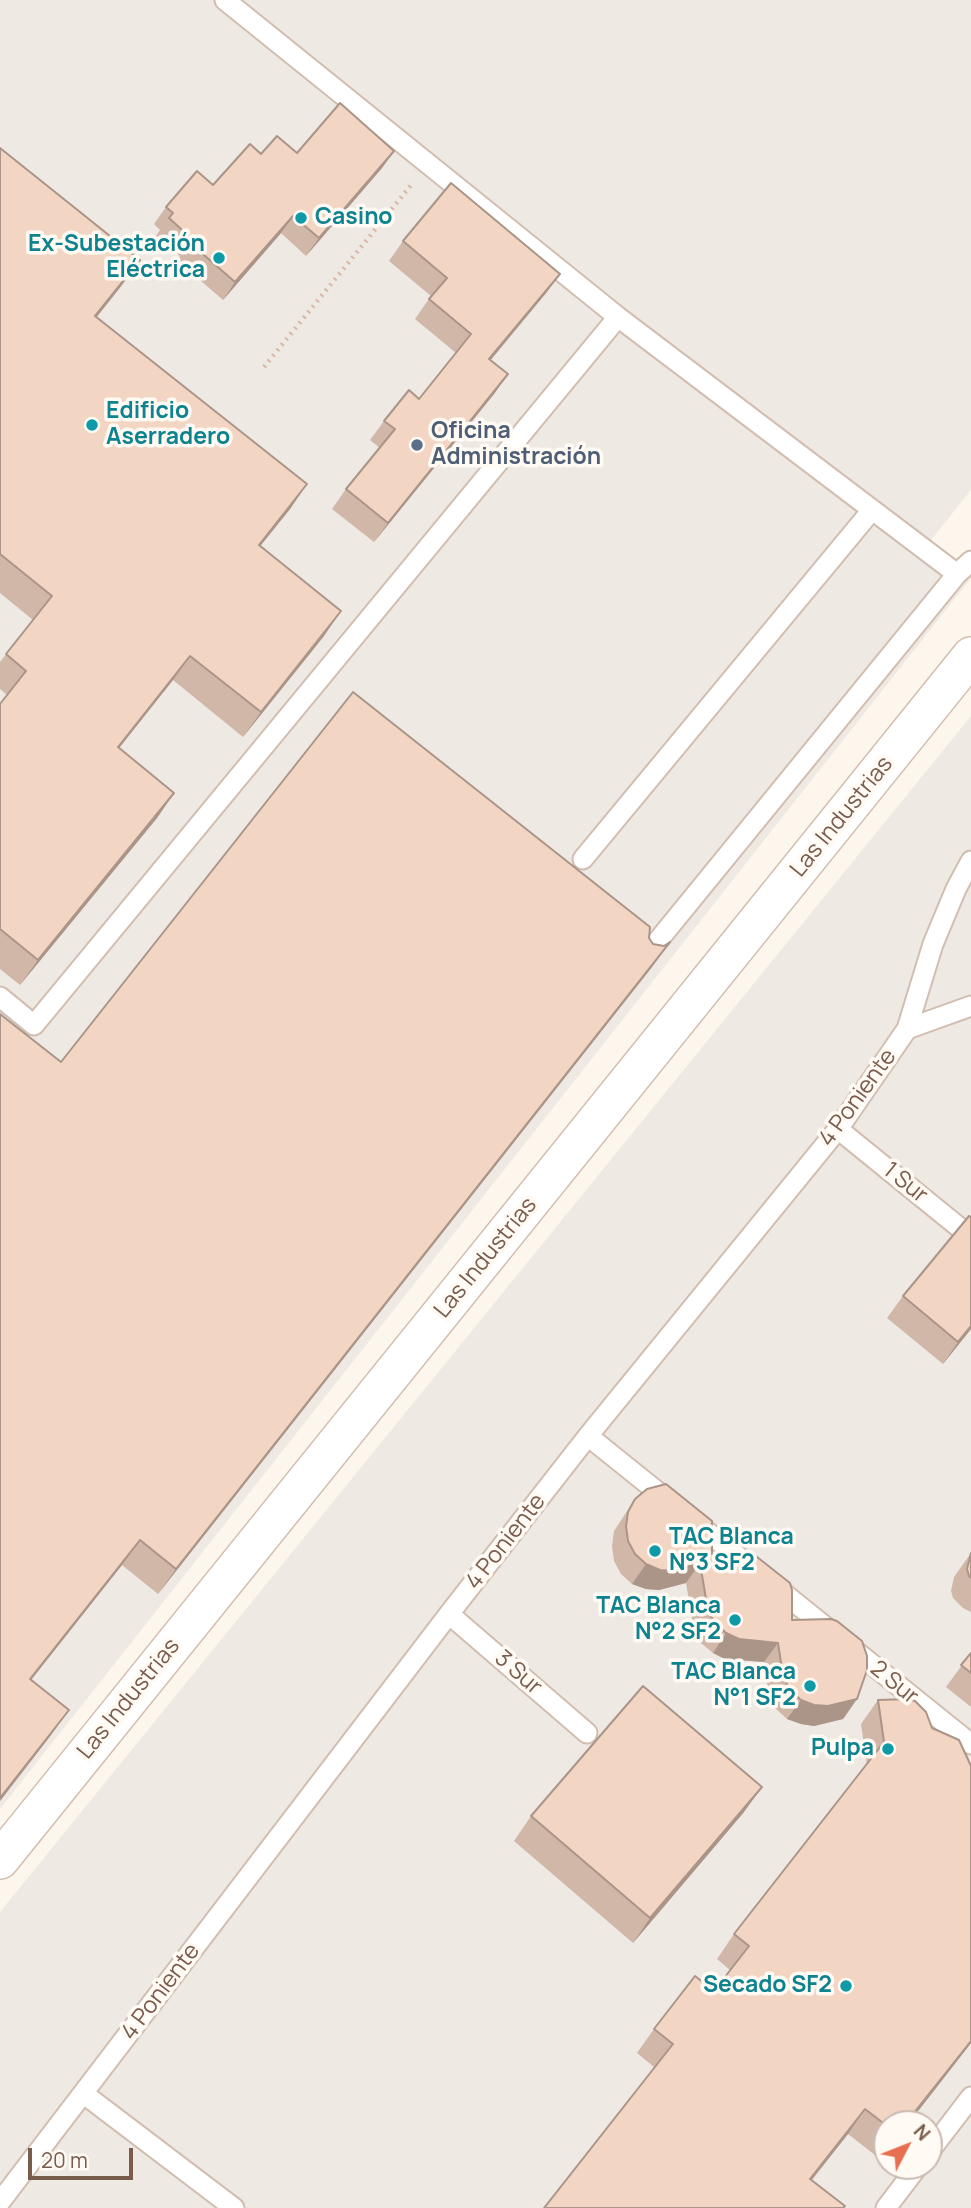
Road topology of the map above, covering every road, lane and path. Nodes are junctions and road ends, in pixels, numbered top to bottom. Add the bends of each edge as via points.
1 (225, 0) edge
2 (428, 164) junction
3 (618, 317) junction
4 (264, 367) dead end
5 (872, 510) junction
6 (964, 567) edge
7 (971, 656) edge
8 (583, 859) dead end
9 (971, 861) edge
10 (643, 959) edge
11 (0, 997) edge
12 (971, 1006) edge
13 (907, 1029) junction
14 (838, 1129) junction
15 (971, 1237) edge
16 (589, 1436) junction
17 (449, 1614) junction
18 (587, 1732) dead end
19 (971, 1744) edge
20 (0, 1860) edge
21 (84, 2094) junction
22 (971, 2097) edge
23 (943, 2134) edge
24 (907, 2180) edge
25 (0, 2202) edge
26 (234, 2208) edge
27 (886, 2208) edge

1 - 2 lane
2 - 3 lane
2 - 4 path
3 - 5 lane
3 - 11 lane via 34,1025
5 - 6 lane
5 - 8 lane
6 - 10 lane
7 - 20 street, Las Industrias
9 - 13 lane, 4 Poniente via 933,944
12 - 13 lane
13 - 14 lane, 4 Poniente
14 - 15 lane, 1 Sur
14 - 16 lane, 4 Poniente
16 - 17 lane, 4 Poniente
16 - 19 lane, 2 Sur
17 - 18 lane, 3 Sur
17 - 21 lane, 4 Poniente
21 - 25 lane, 4 Poniente
21 - 26 lane
22 - 23 lane
24 - 27 lane

